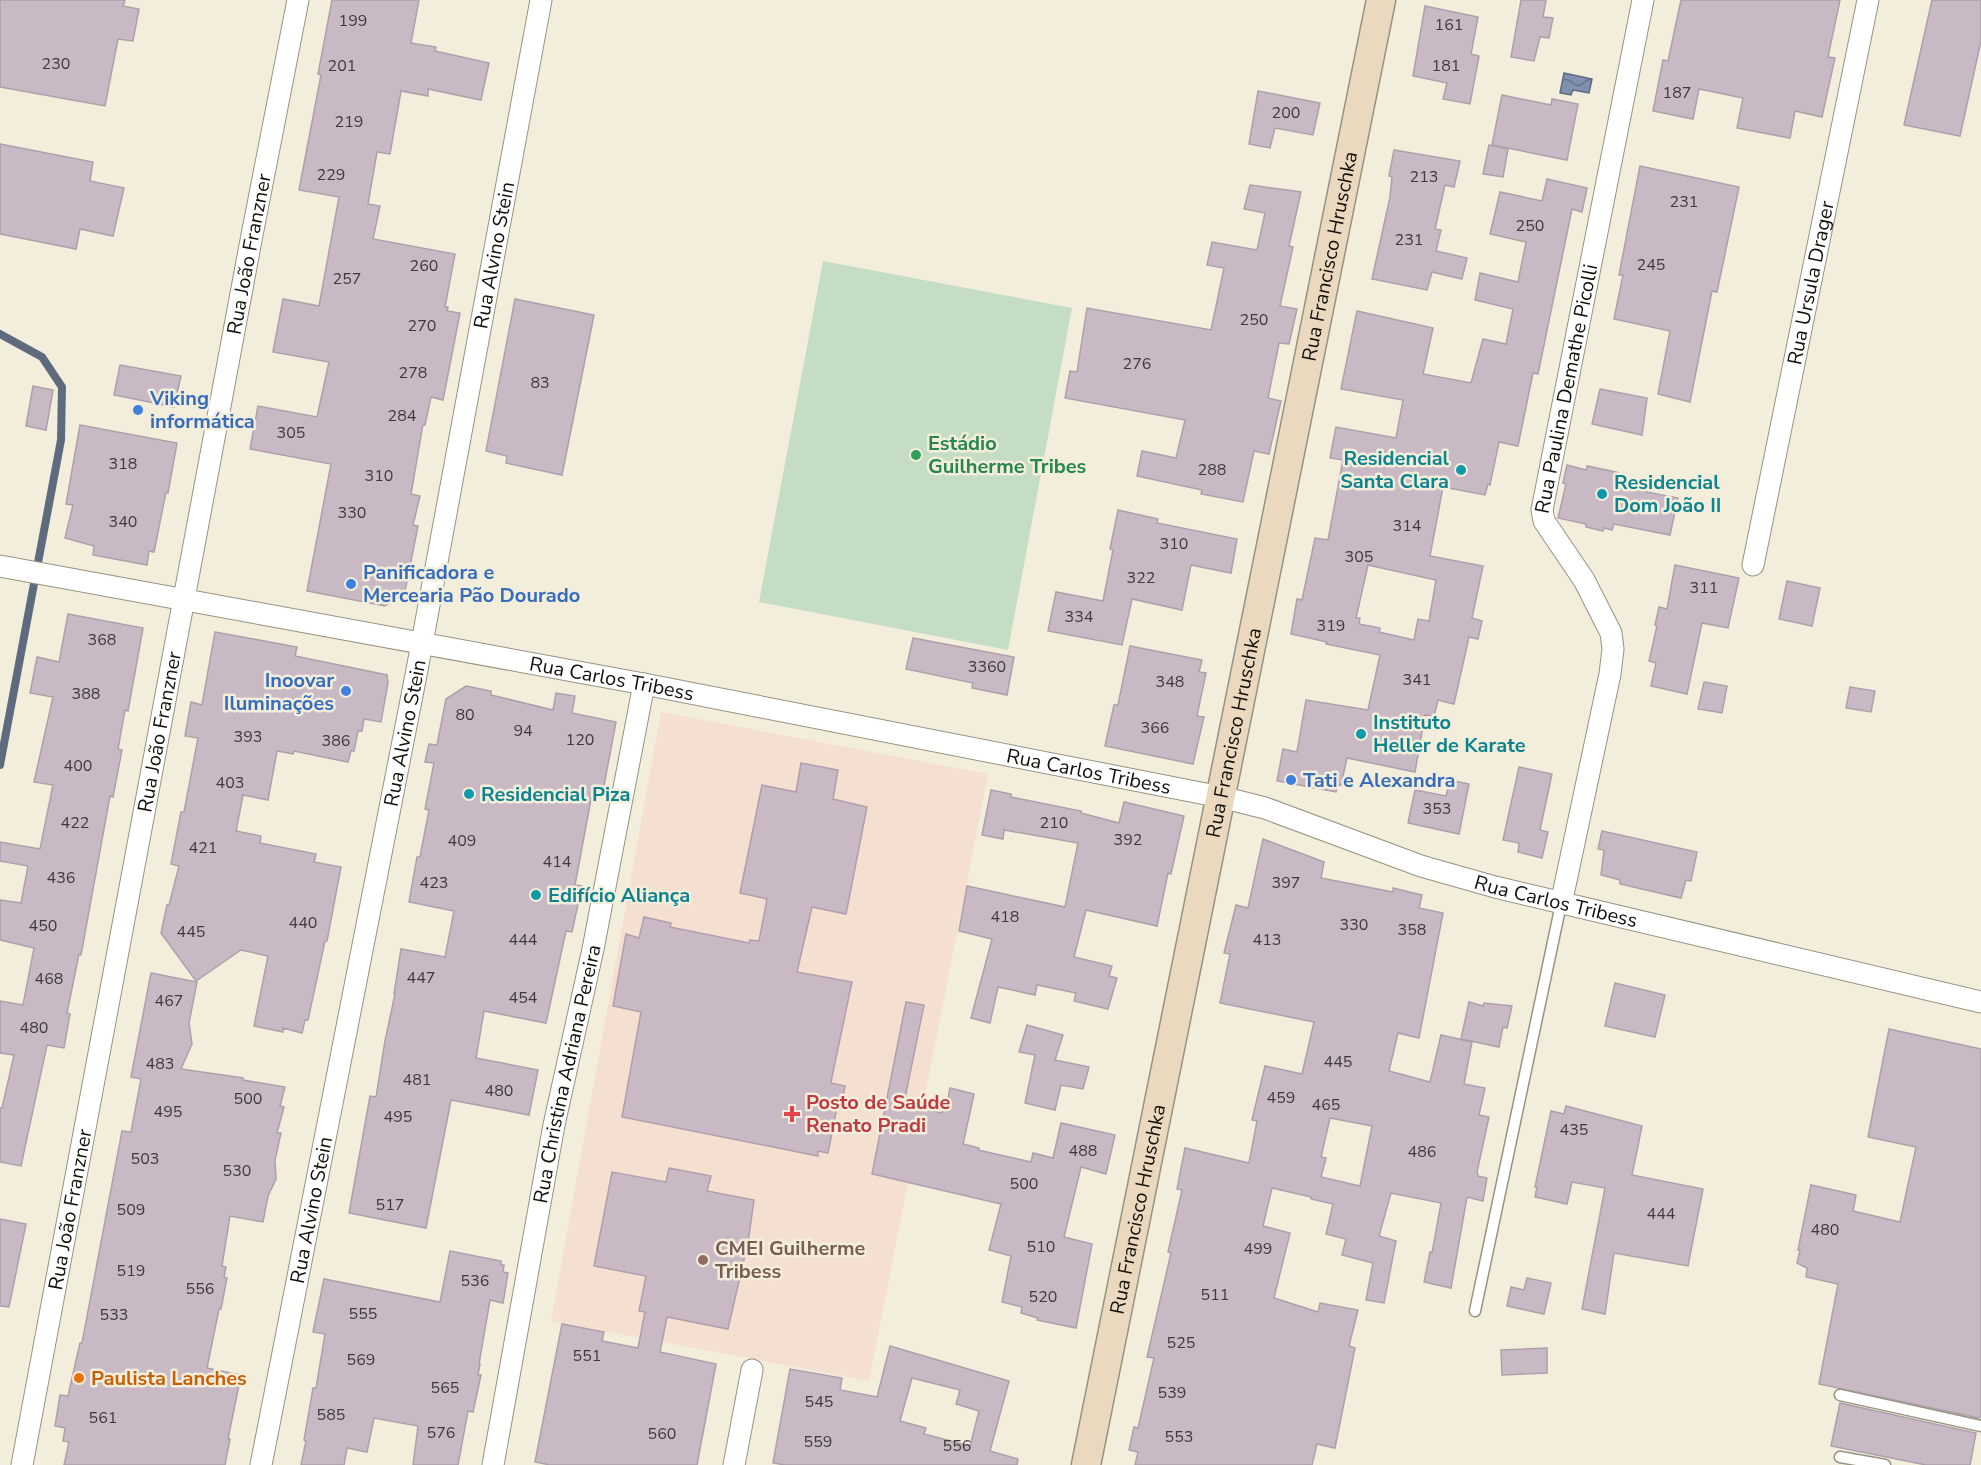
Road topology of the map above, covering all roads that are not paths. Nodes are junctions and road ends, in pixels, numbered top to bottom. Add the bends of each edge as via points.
1 (298, 0) edge
2 (542, 0) edge
3 (1381, 0) edge
4 (1642, 0) edge
5 (1868, 0) edge
6 (1753, 565) dead end
7 (6, 571) edge
8 (185, 600) junction
9 (422, 643) junction
10 (644, 684) junction
11 (1221, 797) junction
12 (1562, 904) junction
13 (1981, 1002) edge
14 (1475, 1311) dead end
15 (752, 1370) dead end
16 (1840, 1395) dead end
17 (1981, 1426) edge
18 (1840, 1457) dead end
19 (22, 1465) edge
20 (261, 1465) edge
21 (493, 1465) edge
22 (734, 1465) edge
23 (1086, 1465) edge
24 (1885, 1465) edge

1 - 8 street, Rua João Franzner
2 - 9 street, Rua Alvino Stein
3 - 11 main road, Rua Francisco Hruschka
4 - 12 street, Rua Paulina Demathe Picolli via 1542,510 1544,521 1584,580 1611,633 1613,649
5 - 6 street, Rua Ursula Drager
7 - 8 street, Rua Carlos Tribess
8 - 9 street, Rua Carlos Tribess
8 - 19 street, Rua João Franzner
9 - 10 street, Rua Carlos Tribess
9 - 20 street, Rua Alvino Stein
10 - 11 street, Rua Carlos Tribess
10 - 21 street, Rua Christina Adriana Pereira via 593,950 554,1125
11 - 12 street, Rua Carlos Tribess via 1265,808 1421,866
11 - 23 main road, Rua Francisco Hruschka
12 - 13 street, Rua Carlos Tribess
12 - 14 lane
15 - 22 street
16 - 17 lane
18 - 24 lane

